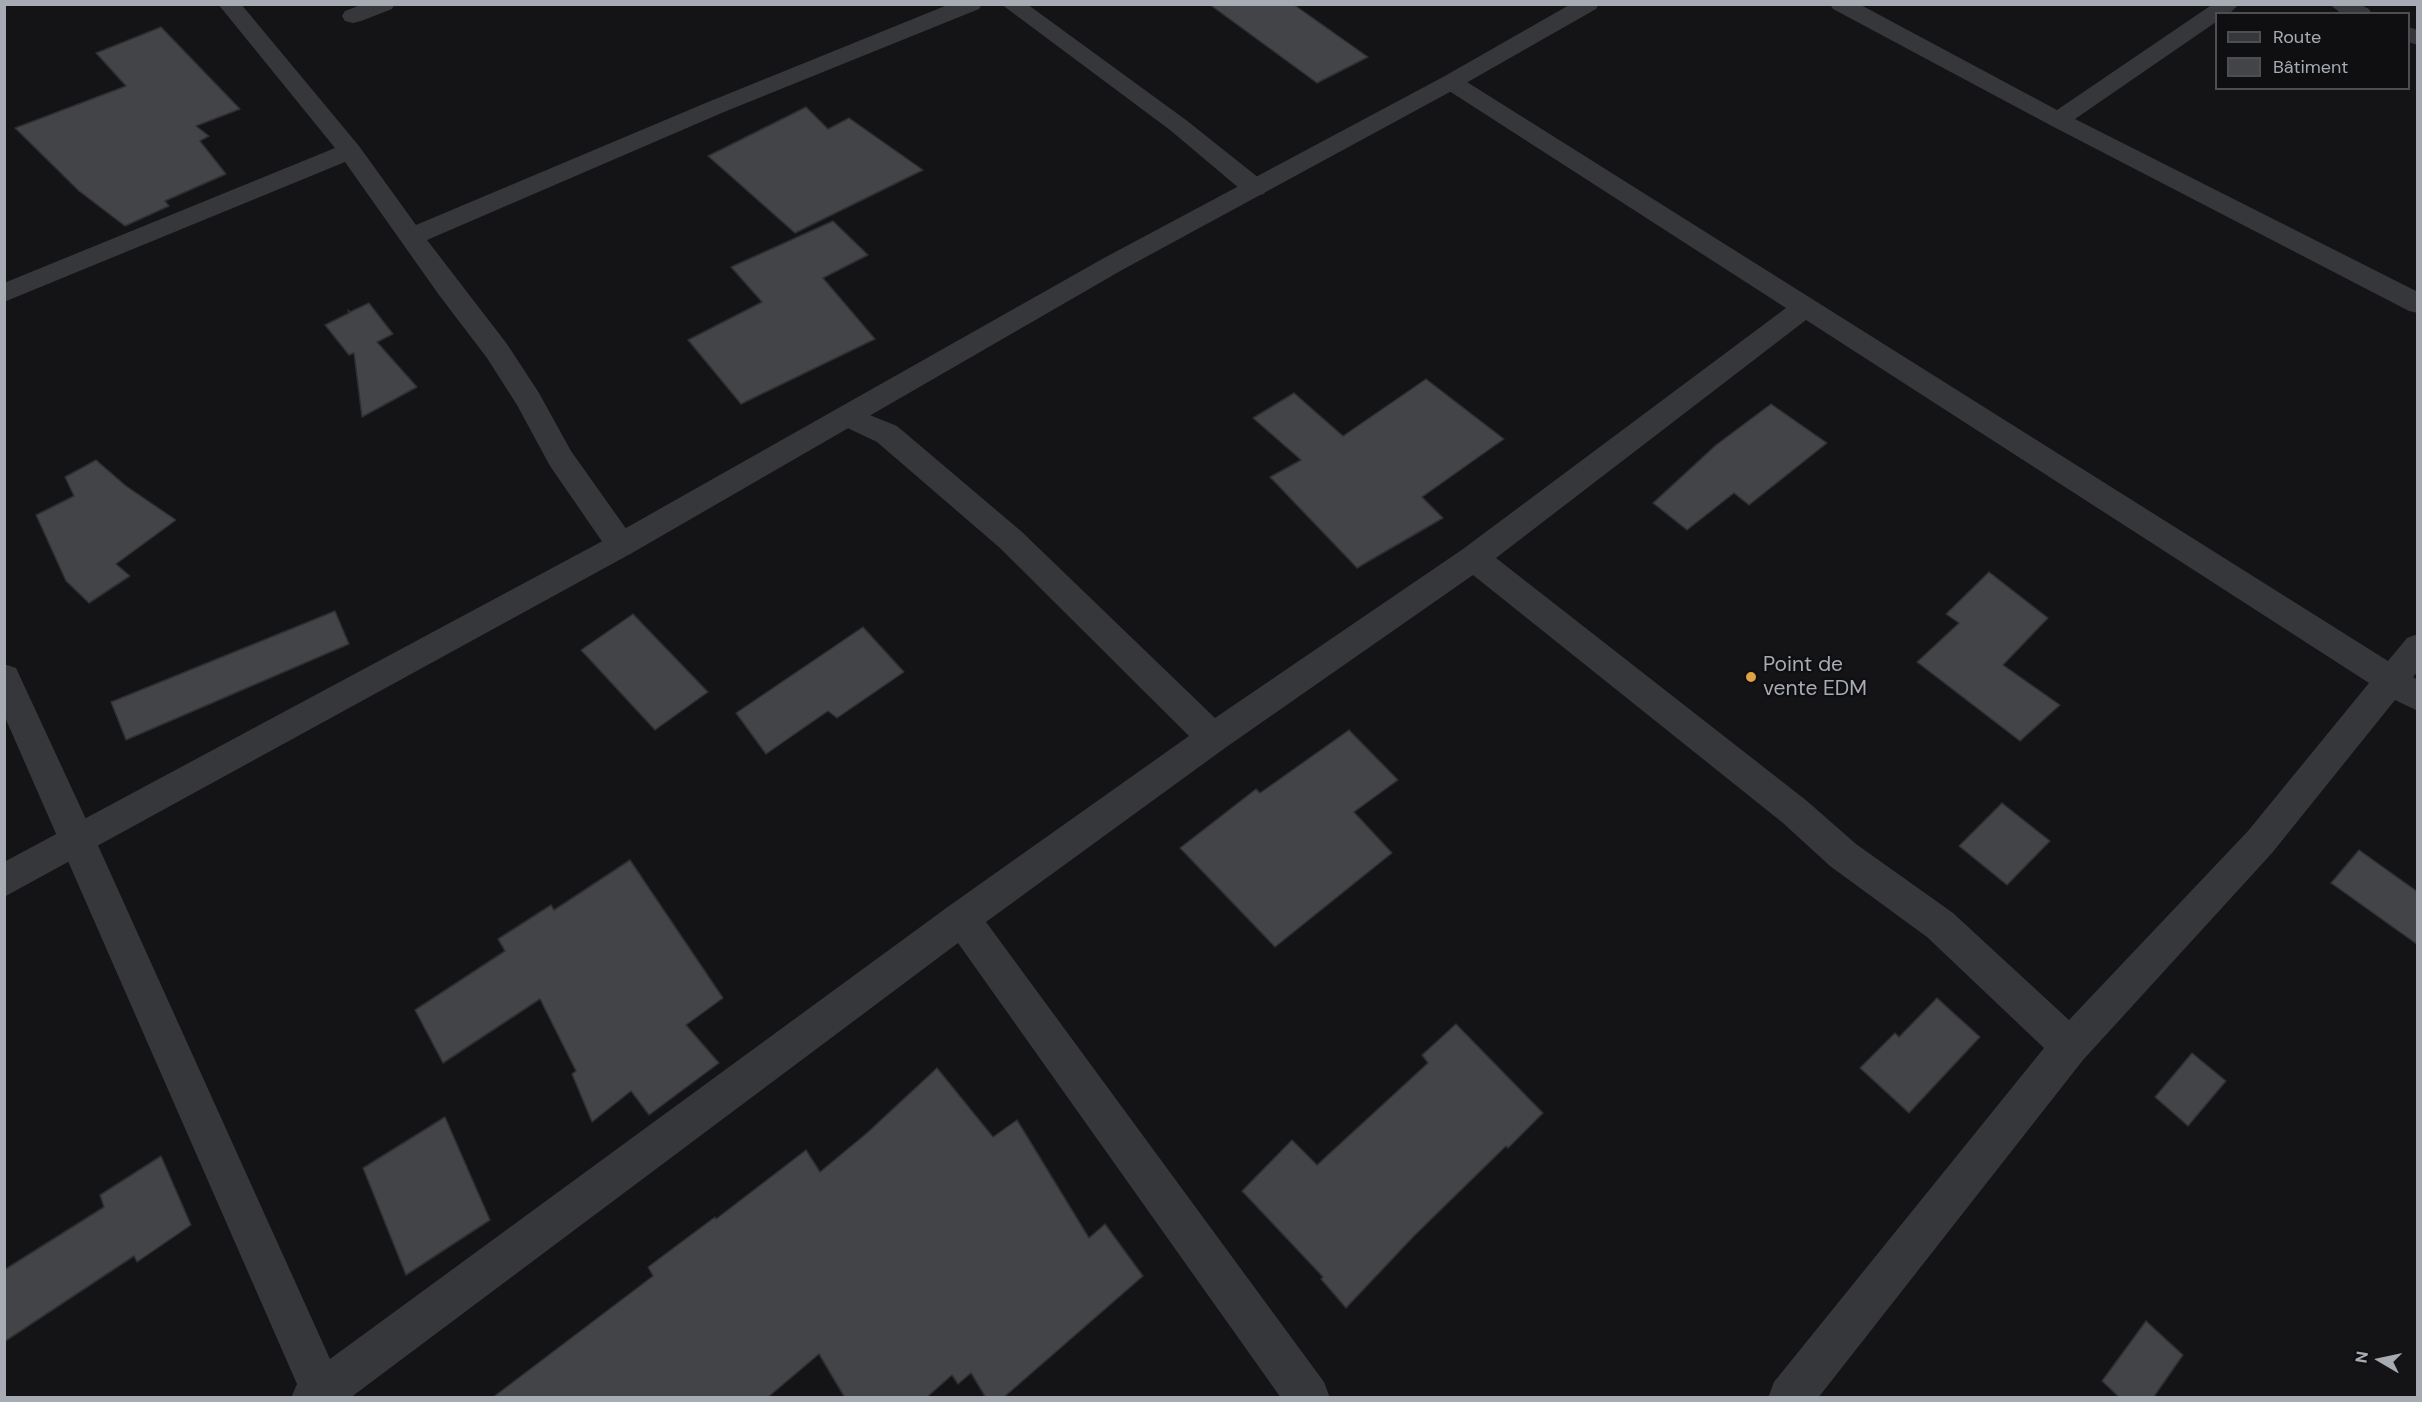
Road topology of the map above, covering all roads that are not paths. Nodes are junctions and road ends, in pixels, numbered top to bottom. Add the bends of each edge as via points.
1 (229, 4) edge
2 (384, 4) edge
3 (971, 4) edge
4 (1012, 4) edge
5 (1588, 4) edge
6 (1841, 4) edge
7 (2340, 4) edge
8 (2357, 12) edge
9 (2215, 13) edge
10 (352, 16) dead end
11 (1451, 82) junction
12 (2058, 120) junction
13 (350, 151) junction
14 (1255, 188) junction
15 (412, 237) junction
16 (4, 293) edge
17 (2418, 304) edge
18 (1804, 308) junction
19 (847, 416) junction
20 (621, 545) junction
21 (1474, 558) junction
22 (2418, 647) edge
23 (4, 678) edge
24 (2404, 688) edge
25 (1213, 738) junction
26 (79, 841) junction
27 (4, 881) edge
28 (962, 918) junction
29 (2069, 1047) junction
30 (320, 1395) edge
31 (1308, 1398) edge
32 (1790, 1398) edge

1 - 13 street
2 - 10 street
3 - 15 street via 716,107
4 - 14 street via 1178,125
5 - 11 street
6 - 12 street
7 - 8 street
9 - 12 street
11 - 14 street
11 - 18 street
12 - 17 street
13 - 15 street
13 - 16 street
14 - 19 street
15 - 20 street via 447,289 497,351 560,458
18 - 21 street
18 - 24 street
19 - 20 street
19 - 25 street via 886,434 1011,540
20 - 26 street
21 - 25 street
21 - 29 street via 1795,812 1843,855 1940,925
22 - 24 street
23 - 26 street
24 - 29 street
25 - 28 street
26 - 27 street
26 - 30 street
28 - 30 street
28 - 31 street
29 - 32 street

